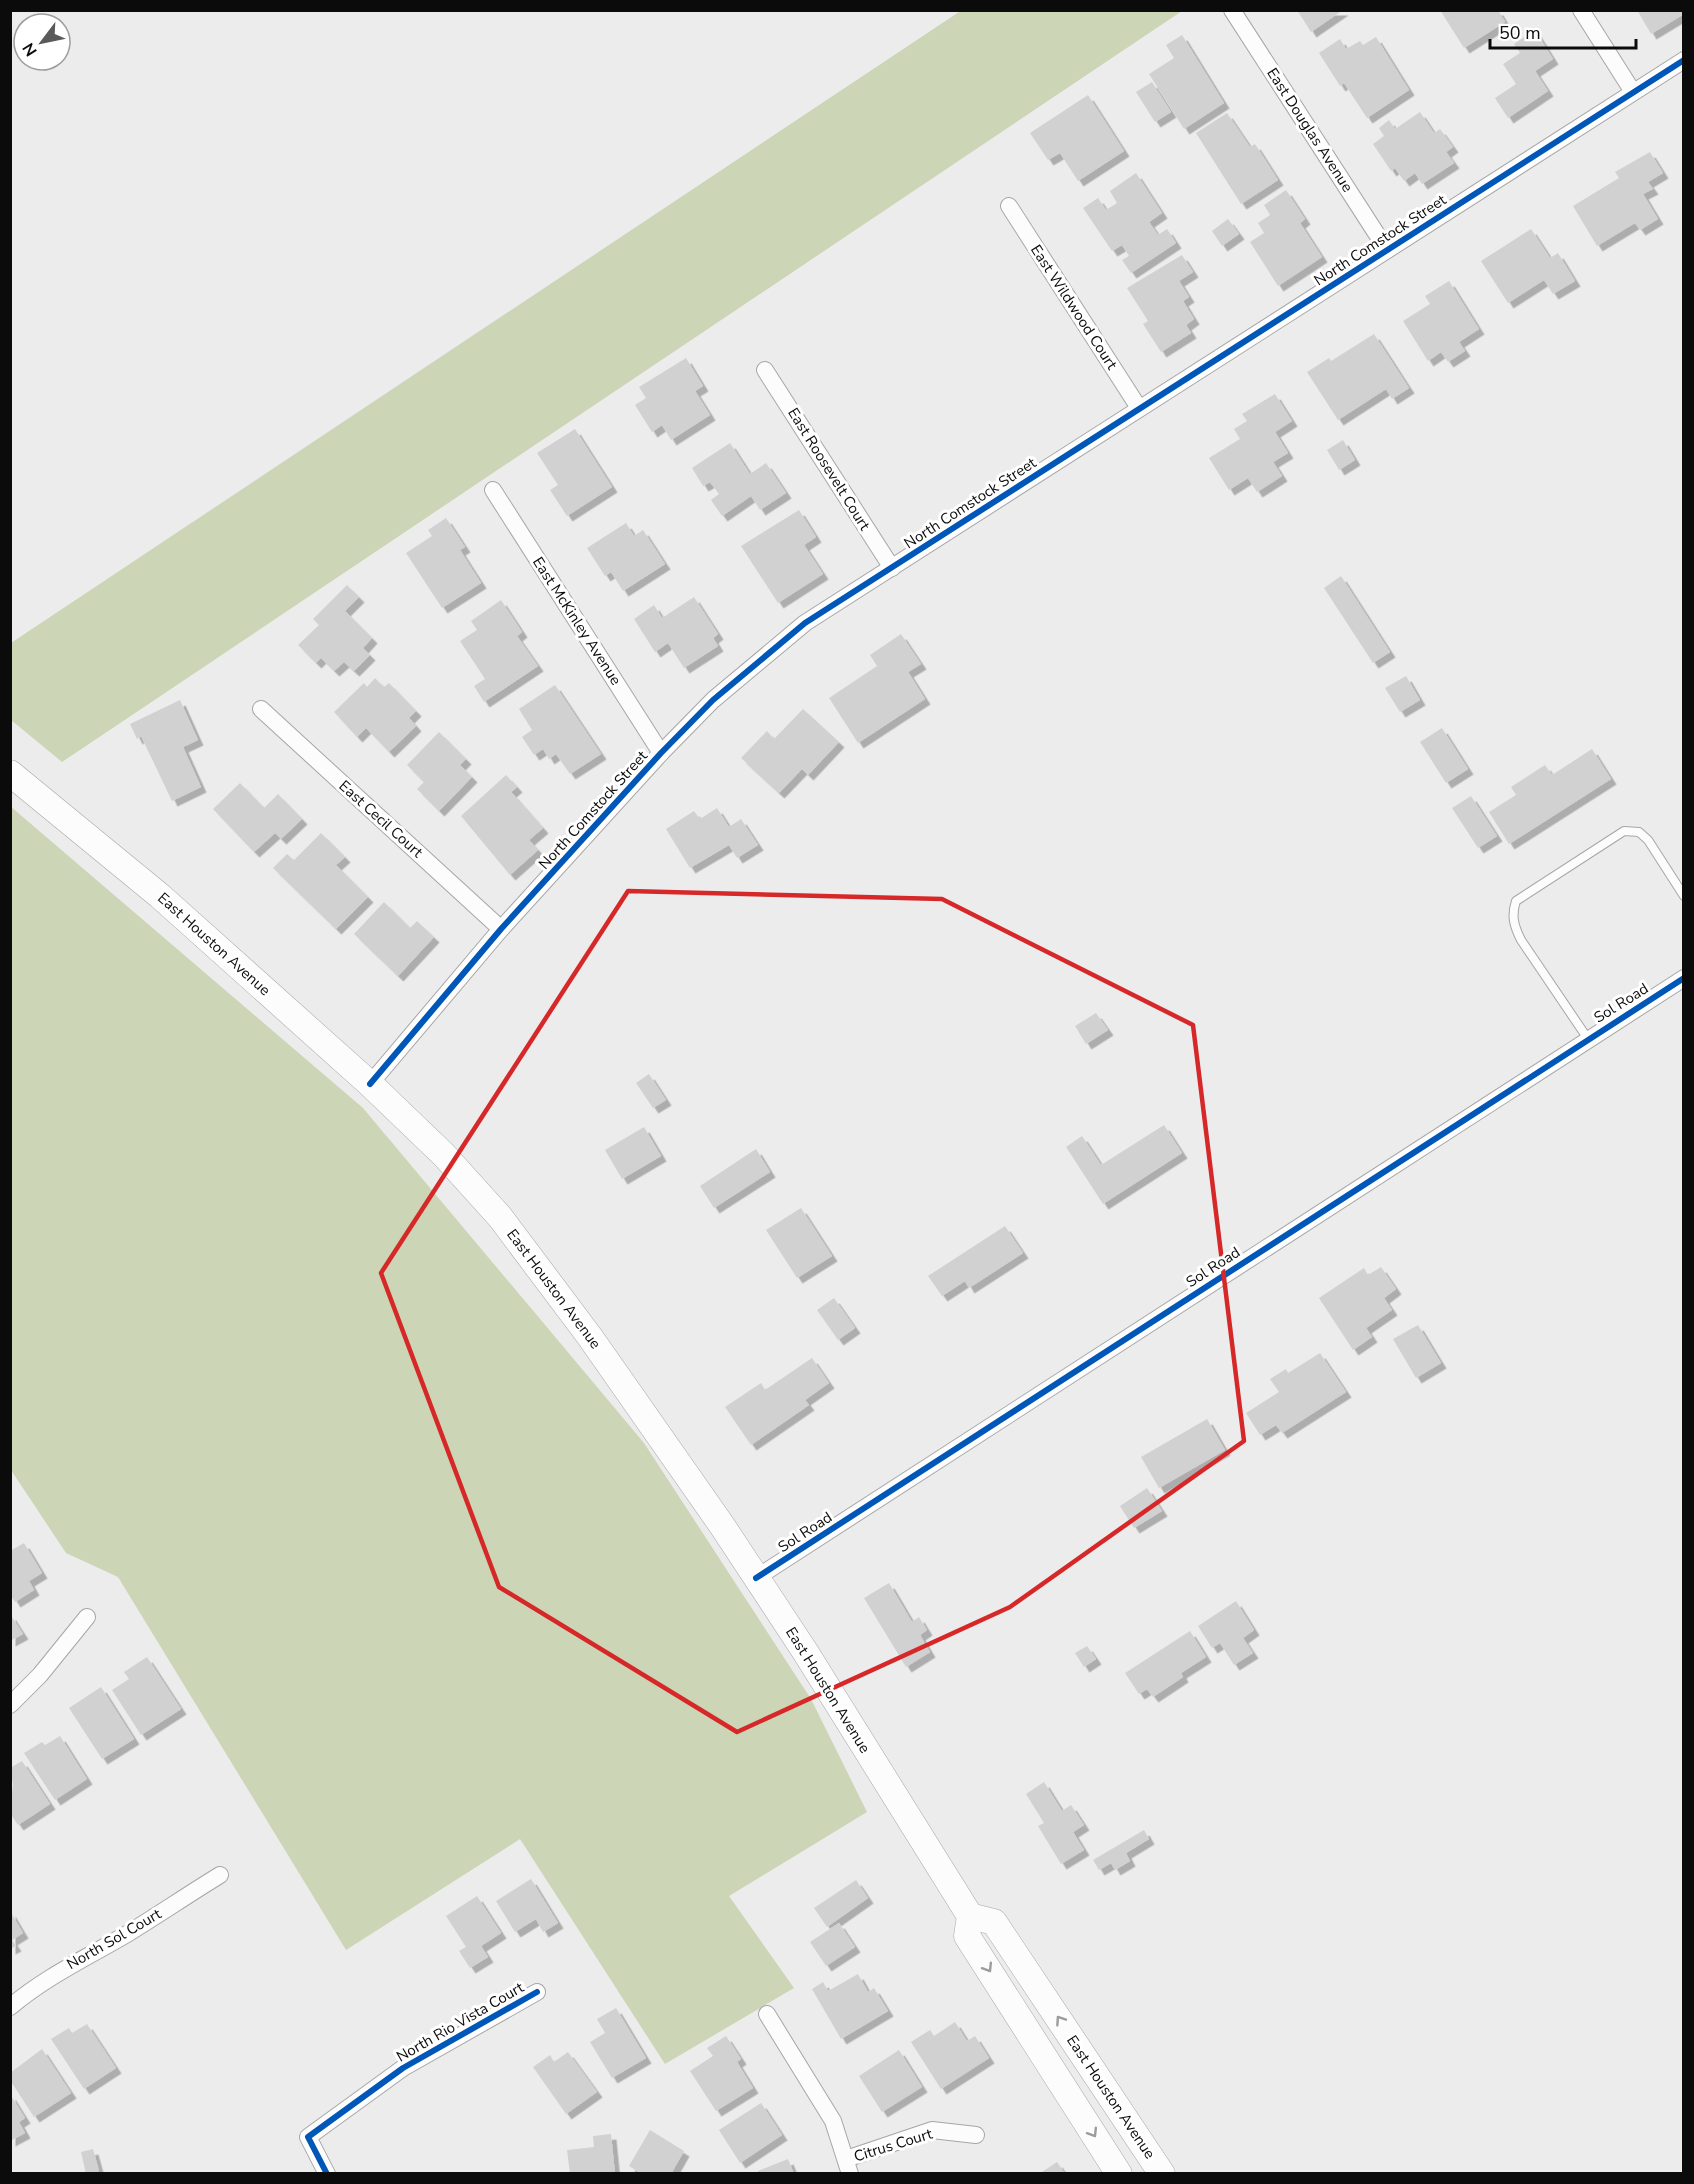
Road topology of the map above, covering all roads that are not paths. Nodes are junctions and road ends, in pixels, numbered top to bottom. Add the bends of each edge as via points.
1 (1232, 10) edge
2 (1581, 10) edge
3 (1683, 60) edge
4 (1633, 92) junction
5 (1009, 206) dead end
6 (1387, 250) junction
7 (765, 370) dead end
8 (1139, 408) junction
9 (493, 490) dead end
10 (892, 568) junction
11 (261, 710) dead end
12 (661, 753) junction
13 (10, 773) edge
14 (1683, 896) edge
15 (501, 929) junction
16 (1683, 978) edge
17 (1587, 1039) junction
18 (370, 1084) junction
19 (756, 1578) junction
20 (87, 1617) dead end
21 (10, 1705) edge
22 (220, 1875) dead end
23 (970, 1916) junction
24 (537, 1992) dead end
25 (10, 2007) edge
26 (767, 2014) dead end
27 (976, 2135) dead end
28 (848, 2166) edge
29 (327, 2174) edge
30 (1119, 2174) edge
31 (1162, 2174) edge

1 - 6 street, East Douglas Avenue
2 - 4 street
3 - 4 street, North Comstock Street
4 - 6 street, North Comstock Street
5 - 8 street, East Wildwood Court
6 - 8 street, North Comstock Street
7 - 10 street, East Roosevelt Court
8 - 10 street, North Comstock Street
9 - 12 street, East McKinley Avenue
10 - 12 street, North Comstock Street via 805,623 764,655
11 - 15 street, East Cecil Court
12 - 15 street, North Comstock Street
13 - 18 main road, East Houston Avenue via 144,882
14 - 17 lane via 1648,840 1639,832 1624,831 1516,901 1514,925 1521,940
15 - 18 street, North Comstock Street
16 - 17 street, Sol Road
17 - 19 street, Sol Road
18 - 19 main road, East Houston Avenue via 460,1171 526,1249
19 - 23 main road, East Houston Avenue
20 - 21 street
22 - 25 street, North Sol Court via 125,1935 77,1960
23 -> 30 main road, East Houston Avenue via 967,1936
31 -> 23 main road, East Houston Avenue via 994,1922
24 - 29 street, North Rio Vista Court via 404,2068 308,2137
26 - 28 street via 833,2121
27 - 28 street, Citrus Court via 932,2130

